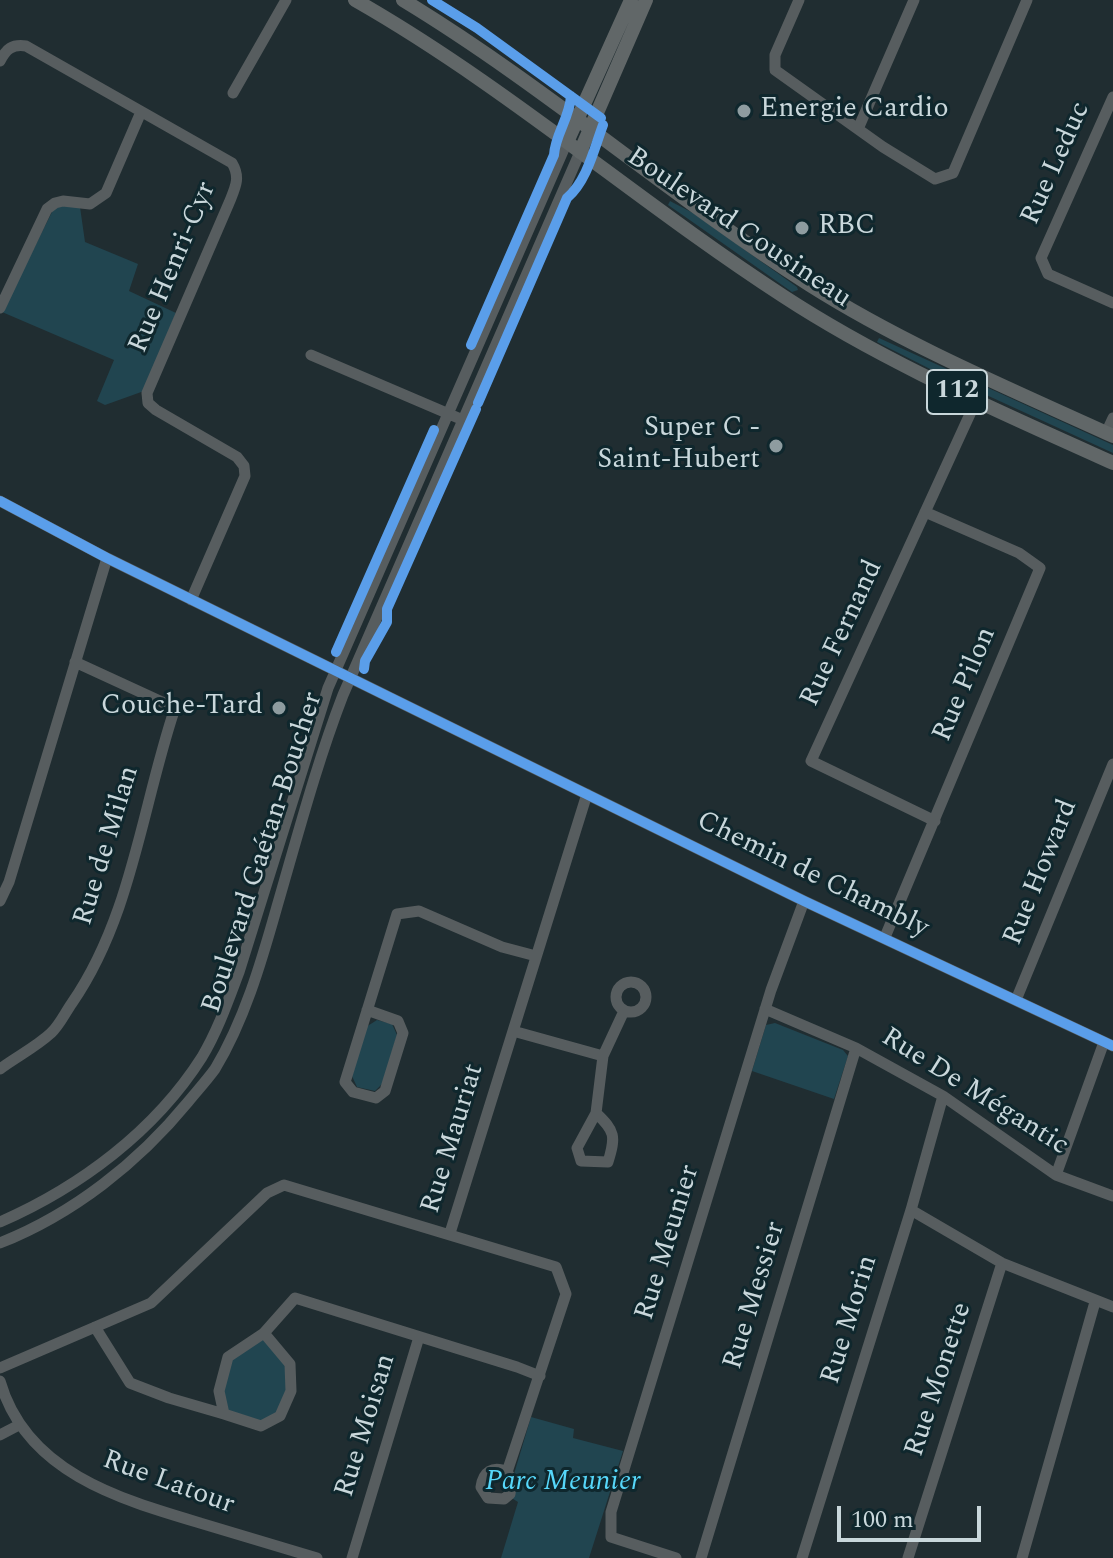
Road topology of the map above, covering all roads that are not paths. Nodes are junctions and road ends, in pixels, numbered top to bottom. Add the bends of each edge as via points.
1 (286, 0) edge
2 (355, 0) edge
3 (403, 0) edge
4 (631, 0) edge
5 (646, 0) edge
6 (799, 0) edge
7 (914, 0) edge
8 (1027, 0) edge
9 (0, 61) edge
10 (233, 93) dead end
11 (1113, 97) edge
12 (141, 112) junction
13 (577, 120) junction
14 (590, 129) junction
15 (858, 129) junction
16 (567, 142) junction
17 (580, 152) junction
18 (502, 293) junction
19 (1113, 303) edge
20 (0, 308) edge
21 (500, 335) junction
22 (311, 355) dead end
23 (976, 401) junction
24 (448, 415) junction
25 (1113, 418) edge
26 (463, 420) junction
27 (1110, 434) edge
28 (1113, 463) edge
29 (0, 501) edge
30 (925, 512) junction
31 (107, 558) junction
32 (191, 600) junction
33 (75, 662) junction
34 (336, 671) junction
35 (350, 678) junction
36 (1113, 764) edge
37 (587, 794) junction
38 (935, 821) junction
39 (0, 901) edge
40 (804, 901) junction
41 (885, 937) junction
42 (536, 956) junction
43 (1016, 1000) junction
44 (765, 1009) junction
45 (367, 1010) junction
46 (624, 1011) dead end
47 (513, 1031) junction
48 (1109, 1044) edge
49 (856, 1048) junction
50 (603, 1056) junction
51 (0, 1069) edge
52 (943, 1096) junction
53 (596, 1113) dead end
54 (1056, 1175) junction
55 (1113, 1196) edge
56 (911, 1210) junction
57 (0, 1222) edge
58 (450, 1233) junction
59 (0, 1243) edge
60 (1002, 1263) junction
61 (1095, 1302) junction
62 (1113, 1307) edge
63 (95, 1327) junction
64 (264, 1333) junction
65 (419, 1337) junction
66 (0, 1368) edge
67 (540, 1376) junction
68 (0, 1381) edge
69 (224, 1414) junction
70 (19, 1425) junction
71 (0, 1435) edge
72 (507, 1472) dead end
73 (317, 1558) edge
74 (352, 1558) edge
75 (676, 1558) edge
76 (701, 1558) edge
77 (802, 1558) edge
78 (908, 1558) edge
79 (1022, 1558) edge

1 - 10 street
2 - 16 main road, Boulevard Cousineau / 112 via 430,45
3 - 13 main road, Boulevard Cousineau / 112
4 - 13 main road, Boulevard Gaétan-Boucher
5 - 14 main road, Boulevard Gaétan-Boucher
6 - 15 street via 775,55 775,70
7 - 15 street
8 - 15 street via 953,173 935,179
9 - 12 street, Rue Henri-Cyr via 5,51 26,46
11 - 19 street, Rue Leduc via 1041,258 1048,274
12 - 20 street via 106,193 90,204 63,201 47,209
12 - 32 street, Rue Henri-Cyr via 232,163 238,172 147,393 156,410 244,466 245,476
13 - 14 main road, Boulevard Cousineau / 112
13 - 16 main road, Boulevard Gaétan-Boucher
14 - 17 main road, Boulevard Gaétan-Boucher
14 - 27 main road, Boulevard Cousineau / 112 via 844,306 938,356
16 - 17 main road, Boulevard Cousineau / 112
16 - 18 street, Boulevard Gaétan-Boucher
17 - 21 street, Boulevard Gaétan-Boucher
17 - 23 main road, Boulevard Cousineau / 112 via 806,311
18 - 21 street via 506,300
18 - 24 street, Boulevard Gaétan-Boucher
21 - 26 street, Boulevard Gaétan-Boucher
22 - 24 street
23 - 28 main road, Boulevard Cousineau / 112
23 - 30 street, Rue Fernand
24 - 26 street
24 - 34 street, Boulevard Gaétan-Boucher
25 - 27 street
26 - 35 street, Boulevard Gaétan-Boucher
29 - 31 street, Chemin de Chambly
30 - 38 street, Rue Pilon via 1019,553 1040,568
30 - 38 street, Rue Fernand via 811,761
31 - 32 street, Chemin de Chambly
31 - 33 street
32 - 34 street, Chemin de Chambly
33 - 39 street
33 - 51 street, Rue de Milan via 175,708 117,913 91,976 52,1033
34 - 35 street, Chemin de Chambly
34 - 57 street, Boulevard Gaétan-Boucher via 239,972 202,1057 162,1109 127,1143 68,1187
35 - 37 street, Chemin de Chambly
35 - 59 street, Boulevard Gaétan-Boucher via 250,991 214,1069 172,1122 99,1188
36 - 43 street, Rue Howard
37 - 40 street, Chemin de Chambly
37 - 42 street, Rue Mauriat
38 - 41 street, Rue Pilon
40 - 41 street, Chemin de Chambly
40 - 44 street, Rue Meunier
41 - 43 street, Chemin de Chambly
42 - 45 street via 419,911 397,914
42 - 47 street, Rue Mauriat
43 - 48 street, Chemin de Chambly
44 - 49 street, Rue De Mégantic
44 - 75 street, Rue Meunier via 611,1512 611,1537
45 - 45 street via 345,1082 353,1092 376,1098 385,1091 403,1033 398,1021
46 - 50 street
47 - 50 street
47 - 58 street, Rue Mauriat
48 - 54 street
49 - 52 street, Rue De Mégantic
49 - 76 street, Rue Messier
50 - 53 street
52 - 54 street, Rue De Mégantic
52 - 56 street, Rue Morin
54 - 55 street, Rue De Mégantic
56 - 60 street
56 - 77 street, Rue Morin
58 - 63 street via 284,1185 267,1193 151,1303
58 - 67 street, Rue Mauriat via 556,1267 566,1294
60 - 61 street
60 - 78 street, Rue Monette
61 - 62 street
61 - 79 street
63 - 66 street
63 - 69 street via 130,1383
64 - 65 street via 295,1298
64 - 69 street via 228,1357 219,1391
64 - 69 street via 290,1364 291,1391 280,1416 261,1426
65 - 67 street, Rue Moisan
65 - 74 street, Rue Moisan
67 - 72 street, Rue Mauriat
68 - 70 street, Rue Latour
70 - 71 street
70 - 73 street, Rue Latour via 71,1473 103,1491

